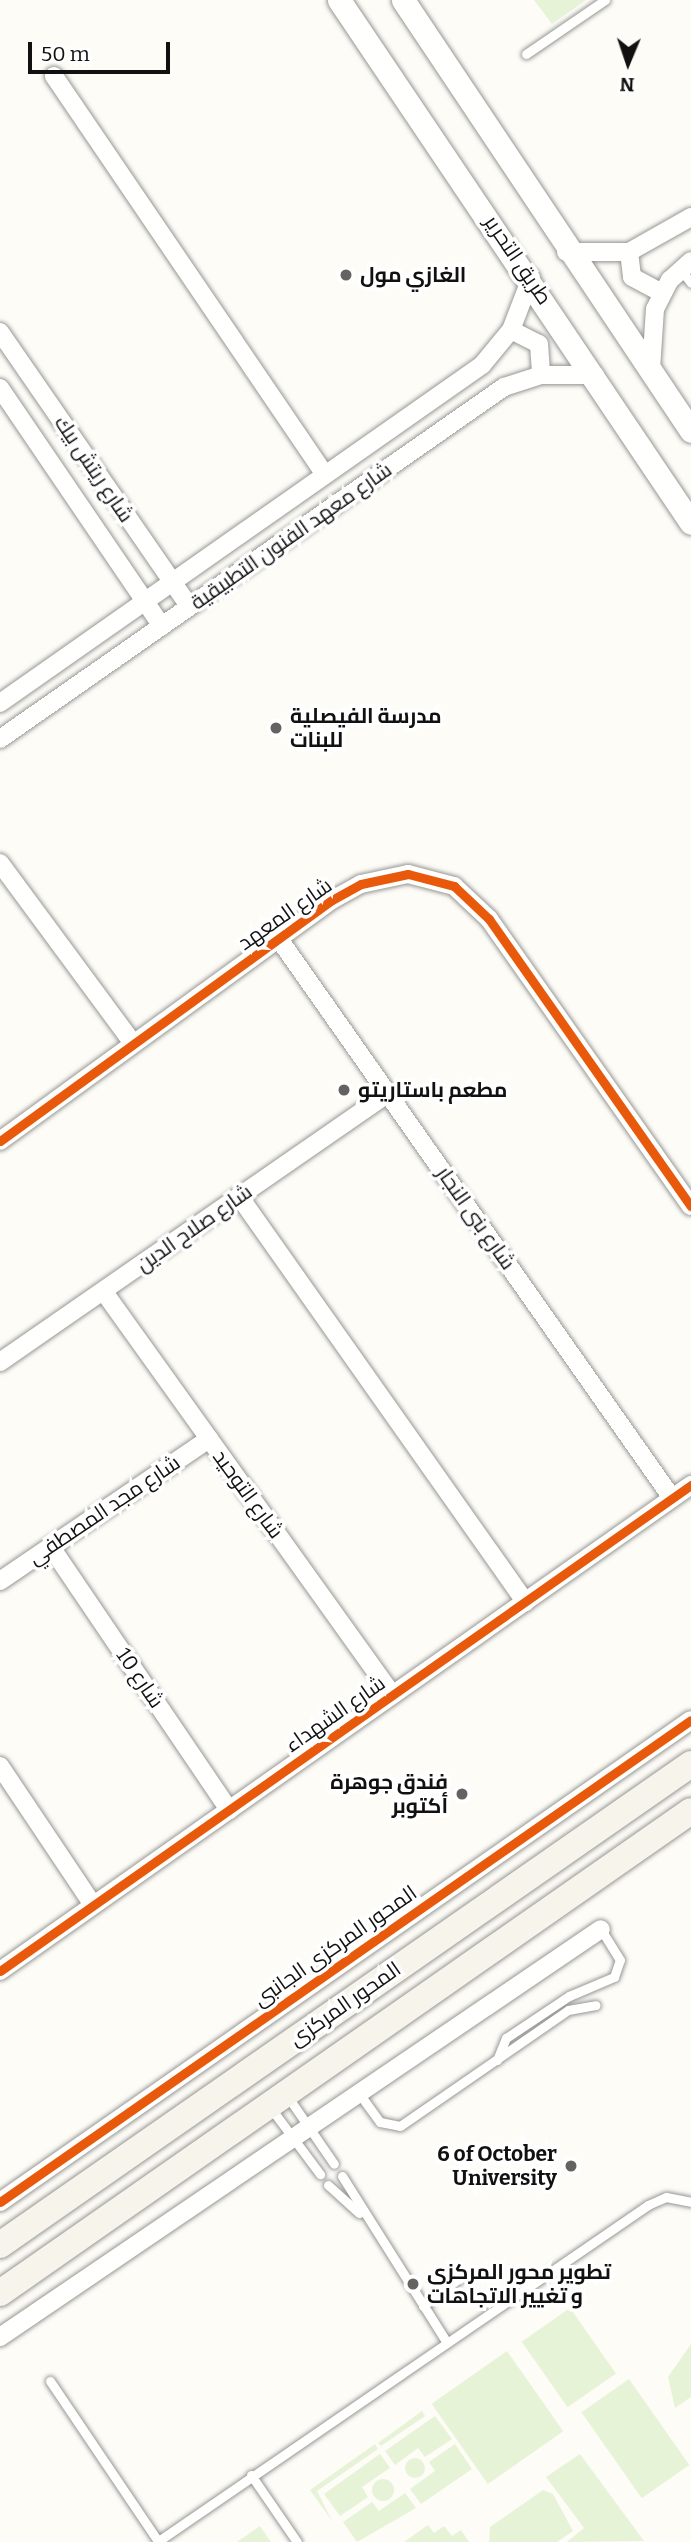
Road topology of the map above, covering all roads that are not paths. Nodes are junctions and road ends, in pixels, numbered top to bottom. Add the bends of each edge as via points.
1 (339, 0) edge
2 (403, 0) edge
3 (605, 0) edge
4 (526, 54) dead end
5 (54, 76) dead end
6 (691, 217) edge
7 (566, 252) junction
8 (629, 252) junction
9 (685, 265) edge
10 (531, 278) junction
11 (691, 283) edge
12 (662, 293) junction
13 (511, 330) junction
14 (0, 332) edge
15 (26, 370) junction
16 (541, 375) junction
17 (595, 375) junction
18 (653, 380) junction
19 (0, 387) edge
20 (691, 432) edge
21 (324, 473) junction
22 (691, 523) edge
23 (172, 583) junction
24 (145, 601) junction
25 (189, 606) junction
26 (162, 625) junction
27 (0, 703) edge
28 (0, 739) edge
29 (0, 863) edge
30 (279, 939) junction
31 (132, 1042) junction
32 (388, 1093) junction
33 (2, 1134) edge
34 (239, 1196) junction
35 (691, 1206) edge
36 (104, 1292) junction
37 (0, 1362) edge
38 (209, 1439) junction
39 (691, 1485) edge
40 (672, 1498) junction
41 (51, 1547) junction
42 (0, 1581) edge
43 (525, 1602) junction
44 (392, 1695) junction
45 (691, 1720) edge
46 (691, 1764) edge
47 (0, 1766) edge
48 (229, 1810) junction
49 (691, 1811) edge
50 (93, 1905) junction
51 (601, 1929) joint
52 (0, 1971) edge
53 (596, 2005) dead end
54 (497, 2060) junction
55 (358, 2092) junction
56 (277, 2100) junction
57 (308, 2125) junction
58 (292, 2136) junction
59 (334, 2164) dead end
60 (320, 2174) dead end
61 (342, 2176) dead end
62 (328, 2185) dead end
63 (0, 2202) edge
64 (691, 2202) edge
65 (359, 2213) junction
66 (0, 2245) edge
67 (462, 2276) dead end
68 (0, 2293) edge
69 (423, 2306) junction
70 (0, 2337) edge
71 (446, 2341) junction
72 (50, 2381) dead end
73 (251, 2475) junction
74 (157, 2542) edge
75 (297, 2542) edge

1 - 10 street, طريق التحرير
2 - 7 street
3 - 4 lane
5 - 21 street
6 - 8 street
7 - 8 street
7 - 18 street
8 - 12 street via 628,269 637,284
9 - 11 lane
9 - 12 street
10 - 13 street, شارع معهد الفنون التطبيقية
10 - 17 street, طريق التحرير
12 - 18 street via 650,327
13 - 16 street via 539,344
13 - 21 street, شارع معهد الفنون التطبيقية via 482,365
14 - 15 street, شارع ريتش بيك
15 - 19 street
15 - 23 street, شارع ريتش بيك
16 - 17 street, شارع معهد الفنون التطبيقية
16 - 25 street, شارع معهد الفنون التطبيقية via 504,387
17 - 22 street, طريق التحرير
18 - 20 street
19 - 24 street, شارع ريتش بيك
21 - 23 street, شارع معهد الفنون التطبيقية
23 - 24 street, شارع معهد الفنون التطبيقية
23 - 25 street, شارع ريتش بيك
24 - 26 street, شارع ريتش بيك
24 - 27 street, شارع معهد الفنون التطبيقية
25 - 26 street, شارع معهد الفنون التطبيقية
26 - 28 street, شارع معهد الفنون التطبيقية
29 - 31 street
30 - 31 street, شارع المعهد
30 - 32 street, شارع بنى النجار
30 - 35 street, شارع المعهد via 332,901 384,877 408,874 454,886 489,919
31 - 33 street, شارع المعهد
32 - 34 street, شارع صلاح الدين
32 - 40 street, شارع بنى النجار
34 - 36 street, شارع صلاح الدين
34 - 43 street
36 - 37 street, شارع صلاح الدين
36 - 38 street, شارع التوحيد
38 - 41 street, شارع مجد المصطفي
38 - 44 street, شارع التوحيد
39 - 40 street, شارع الشهداء
40 - 43 street, شارع الشهداء
41 - 42 street, شارع مجد المصطفي
41 - 48 street, شارع 10
43 - 44 street, شارع الشهداء
44 - 48 street, شارع الشهداء
45 - 63 street, المحور المركزى الجانبى
46 - 66 main road, المحور المركزى
47 - 50 street
48 - 50 street, شارع الشهداء
49 - 56 main road
50 - 52 street, شارع الشهداء
51 - 54 lane via 620,1960 614,1977 569,1996 506,2038
51 - 55 street
53 - 54 lane via 568,2010
54 - 55 lane via 400,2126 380,2122
55 - 57 street
56 - 57 lane
56 - 58 lane
56 - 68 main road
57 - 58 street
57 - 59 lane
58 - 60 lane
58 - 70 street
61 - 65 lane
62 - 65 lane
64 - 71 lane via 666,2197 648,2205
65 - 69 lane
67 - 69 lane
69 - 71 lane
71 - 73 lane
72 - 74 lane
73 - 74 lane
73 - 75 lane

